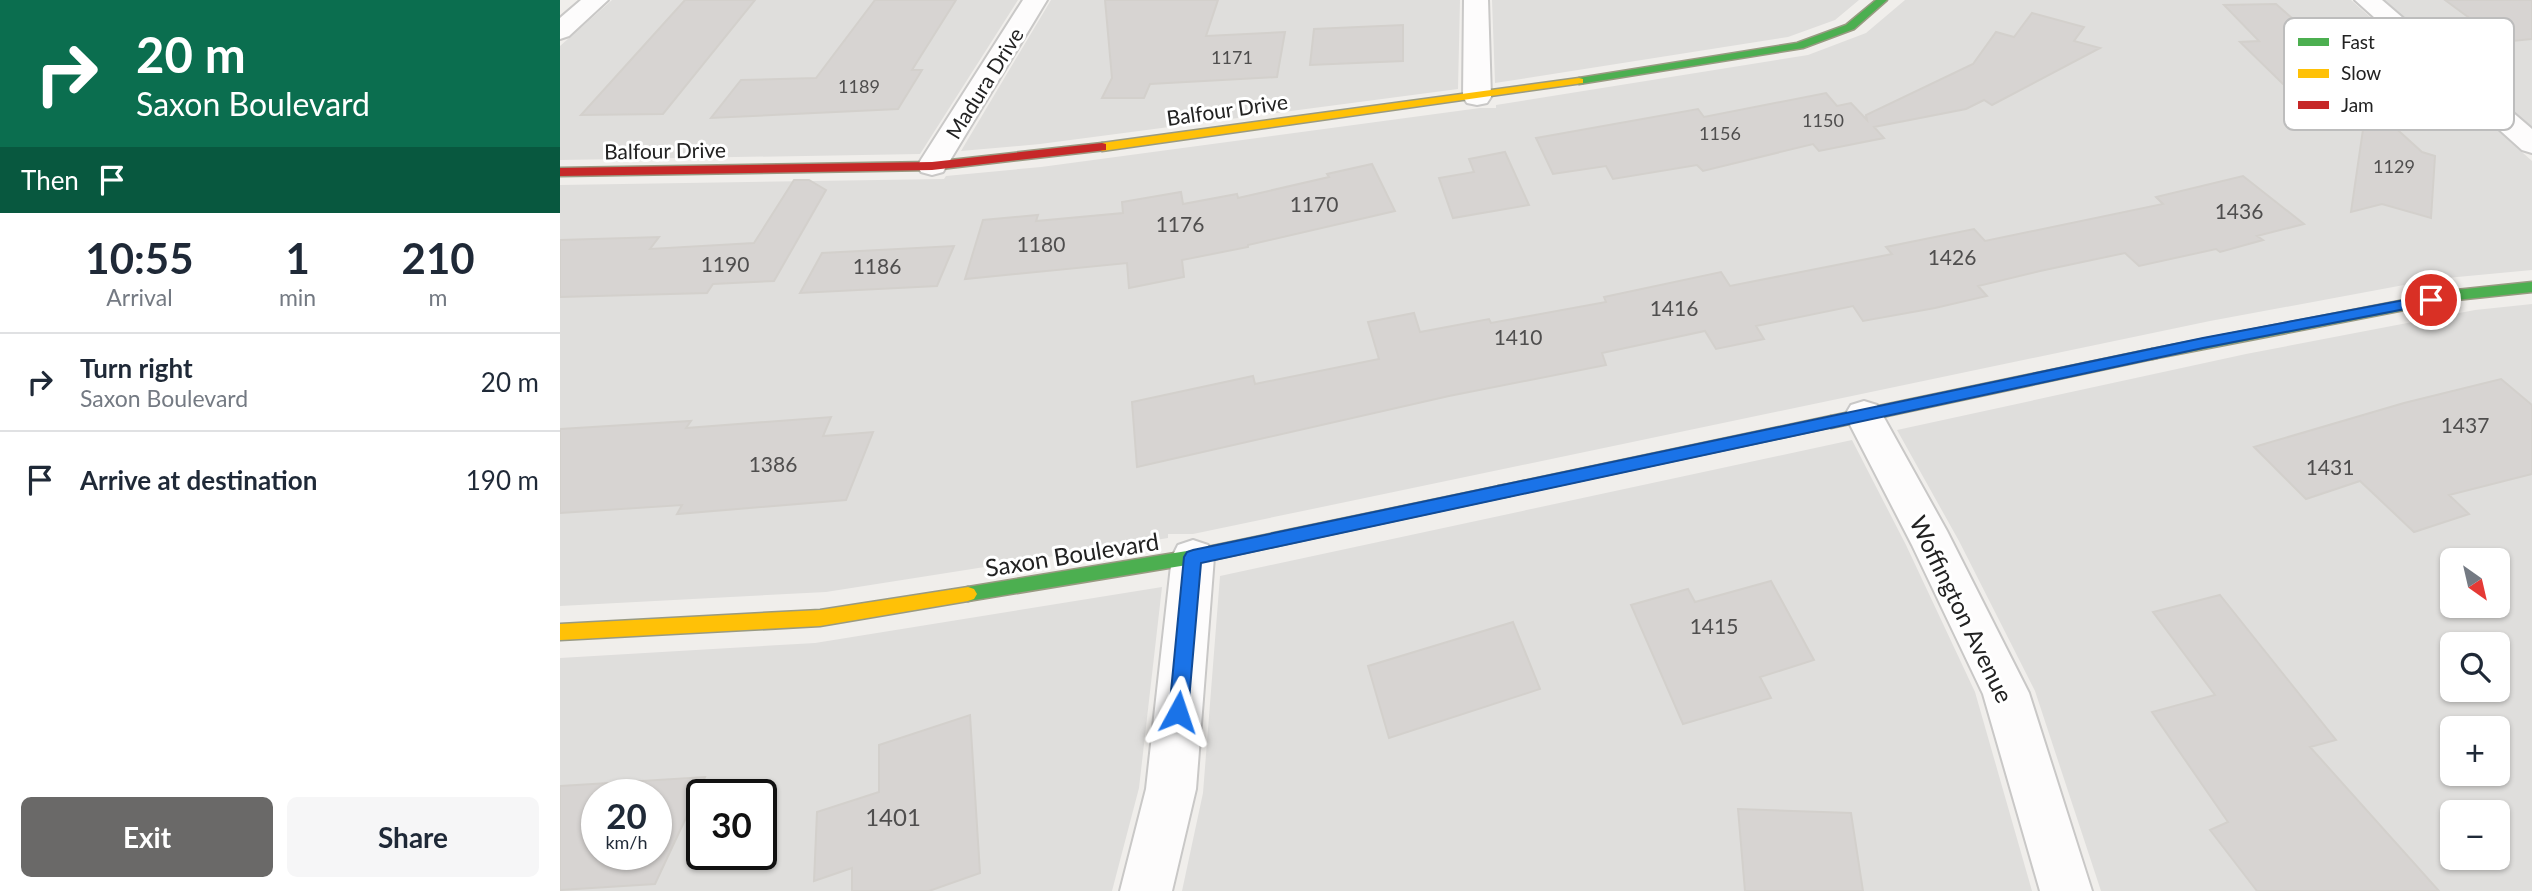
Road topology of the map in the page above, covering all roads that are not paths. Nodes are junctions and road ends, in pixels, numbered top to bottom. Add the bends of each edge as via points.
1 (596, 0) edge
2 (1035, 0) edge
3 (1476, 0) edge
4 (1882, 0) edge
5 (2367, 0) edge
6 (2388, 18) edge
7 (560, 31) edge
8 (1477, 97) junction
9 (2514, 128) edge
10 (2532, 144) edge
11 (932, 166) junction
12 (560, 172) edge
13 (2532, 287) edge
14 (1864, 415) junction
15 (1193, 557) junction
16 (560, 632) edge
17 (1146, 891) edge
18 (2066, 891) edge

1 - 7 street
2 - 11 street, Madura Drive
3 - 8 street
4 - 8 main road, Balfour Drive via 1850,27 1799,46
5 - 6 street
8 - 11 main road, Balfour Drive
9 - 10 street
11 - 12 main road, Balfour Drive
13 - 14 main road, Saxon Boulevard via 2456,295 2242,335
14 - 15 main road, Saxon Boulevard
14 - 18 street, Woffington Avenue via 2006,693
15 - 16 main road, Saxon Boulevard via 820,618
15 - 17 street via 1171,789

